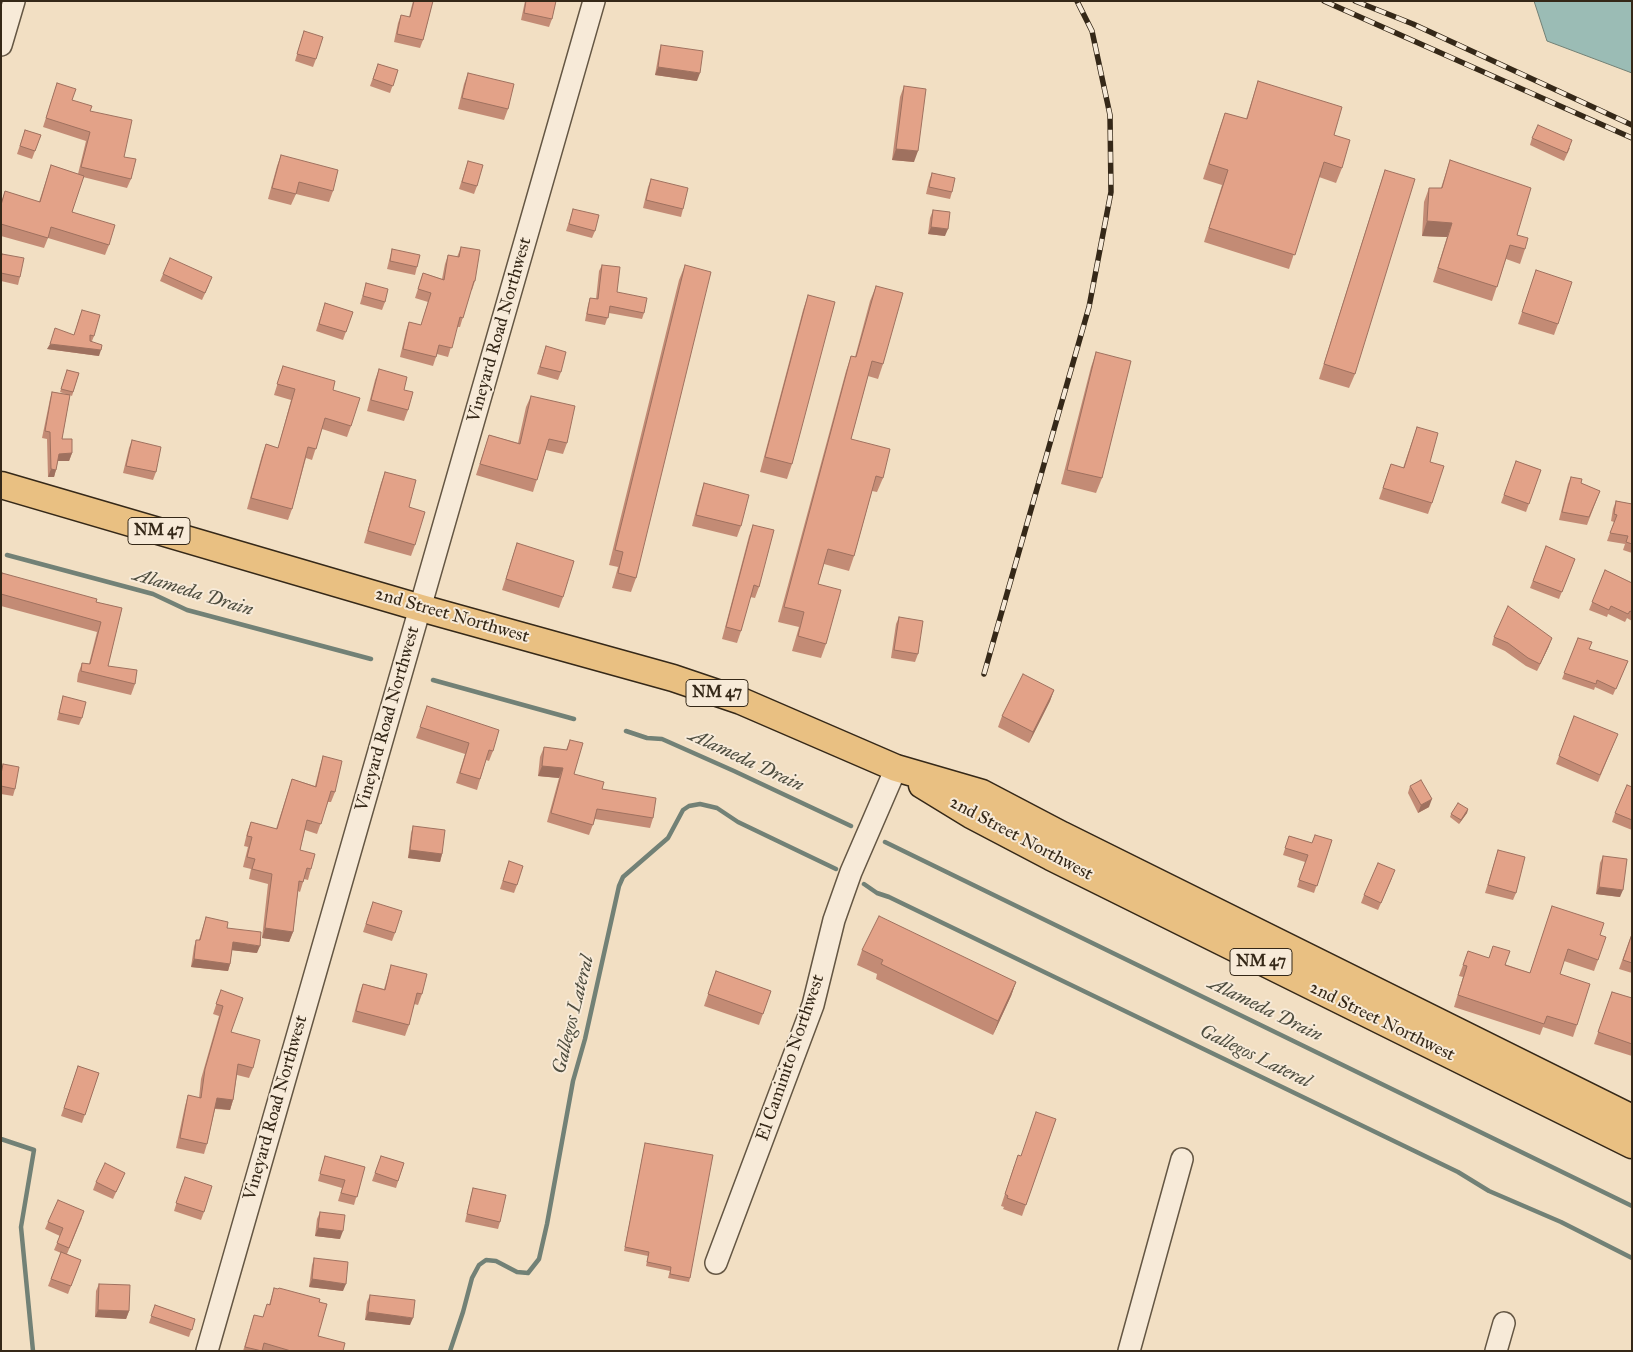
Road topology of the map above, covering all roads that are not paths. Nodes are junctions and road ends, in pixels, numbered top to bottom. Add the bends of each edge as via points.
1 (14, 1) edge
2 (594, 1) edge
3 (1, 45) edge
4 (1, 485) edge
5 (421, 608) junction
6 (896, 768) junction
7 (1632, 1118) edge
8 (1630, 1139) edge
9 (1182, 1159) dead end
10 (716, 1263) dead end
11 (1504, 1324) dead end
12 (206, 1351) edge
13 (1129, 1351) edge
14 (1496, 1351) edge

1 - 3 street
2 - 5 street, Vineyard Road Northwest
4 - 5 main road, 2nd Street Northwest / NM 47
5 - 6 main road, 2nd Street Northwest / NM 47 via 673,678 741,701
5 - 12 street, Vineyard Road Northwest
6 - 7 main road, 2nd Street Northwest / NM 47 via 982,793
6 - 8 main road, 2nd Street Northwest / NM 47 via 971,815 1051,857
6 - 10 street, El Caminito Northwest via 851,872 834,920 814,1004
9 - 13 street
11 - 14 street

